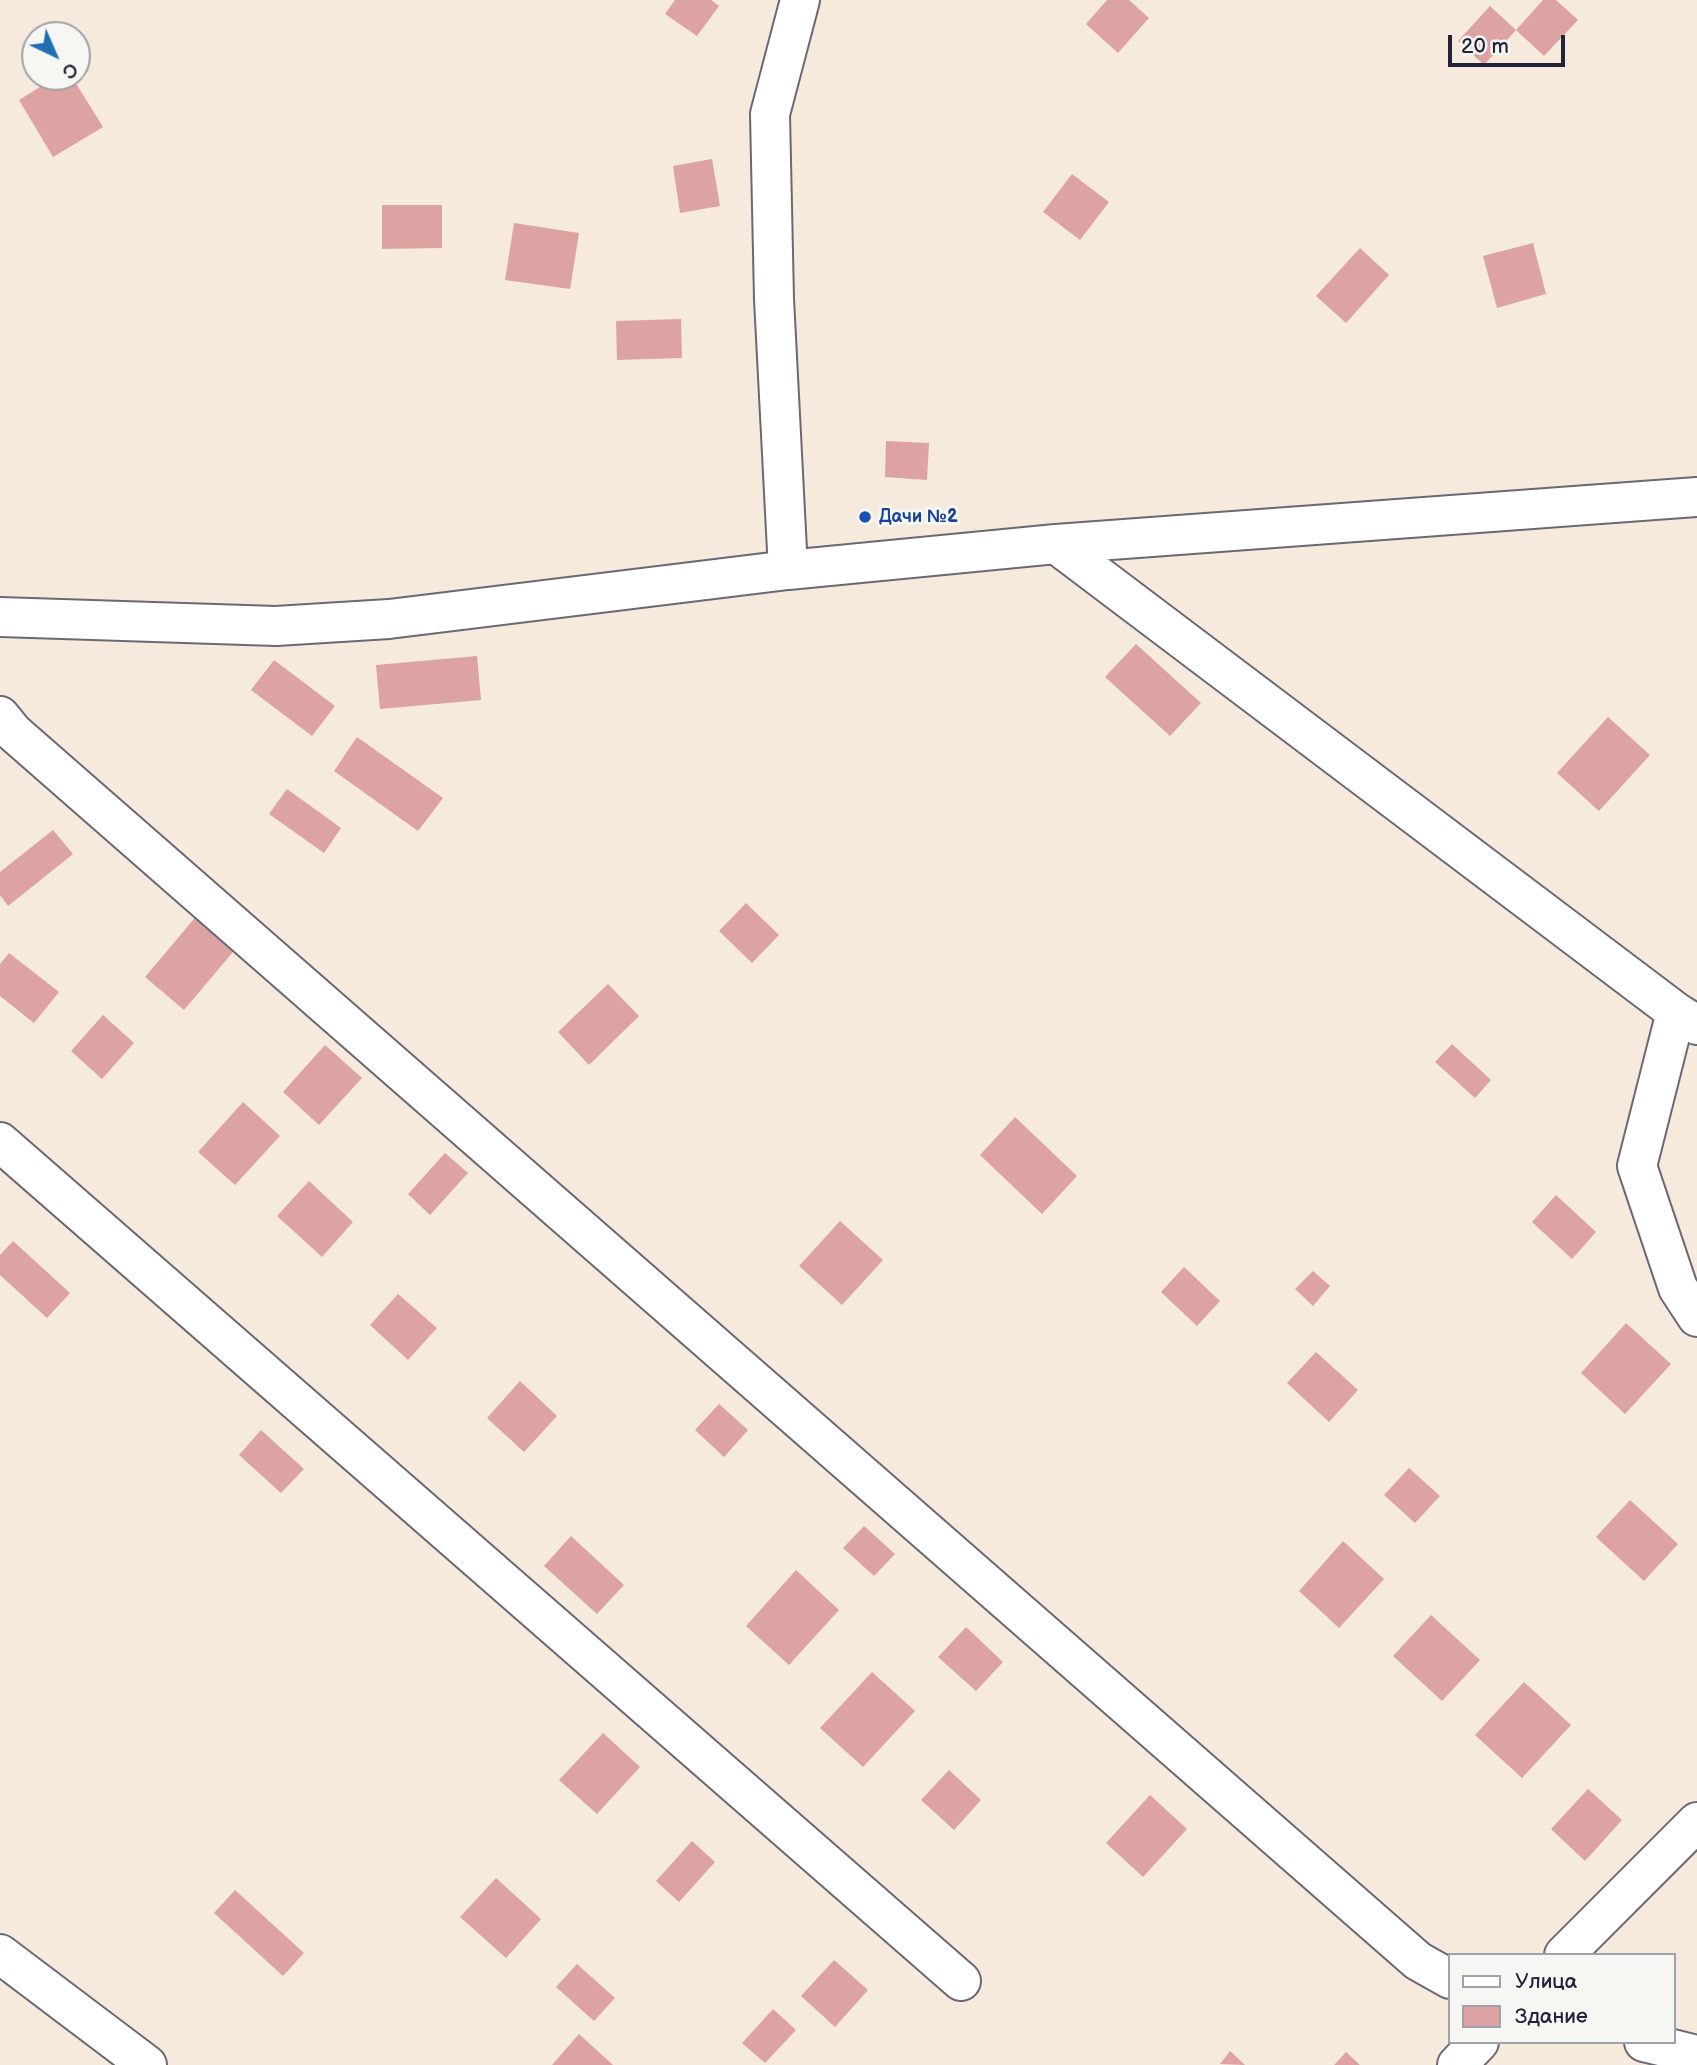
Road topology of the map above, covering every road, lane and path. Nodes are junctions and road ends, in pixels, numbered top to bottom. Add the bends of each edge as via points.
1 (800, 0) edge
2 (1697, 497) edge
3 (1056, 544) junction
4 (788, 570) junction
5 (0, 617) edge
6 (0, 716) edge
7 (1686, 1019) edge
8 (0, 1142) edge
9 (1697, 1317) edge
10 (1697, 1822) edge
11 (1566, 1953) edge
12 (0, 1954) edge
13 (1448, 1978) edge
14 (961, 1981) dead end
15 (1477, 2044) edge
16 (1652, 2044) edge
17 (1697, 2055) edge
18 (147, 2065) edge
19 (1457, 2065) edge

1 - 4 street via 770,114
2 - 3 street
3 - 4 street
3 - 7 street
4 - 5 street via 389,619 275,626
6 - 13 street via 1418,1961
7 - 9 street via 1637,1166 1678,1288
8 - 14 street
10 - 11 street
12 - 18 street
15 - 19 street
16 - 17 street

